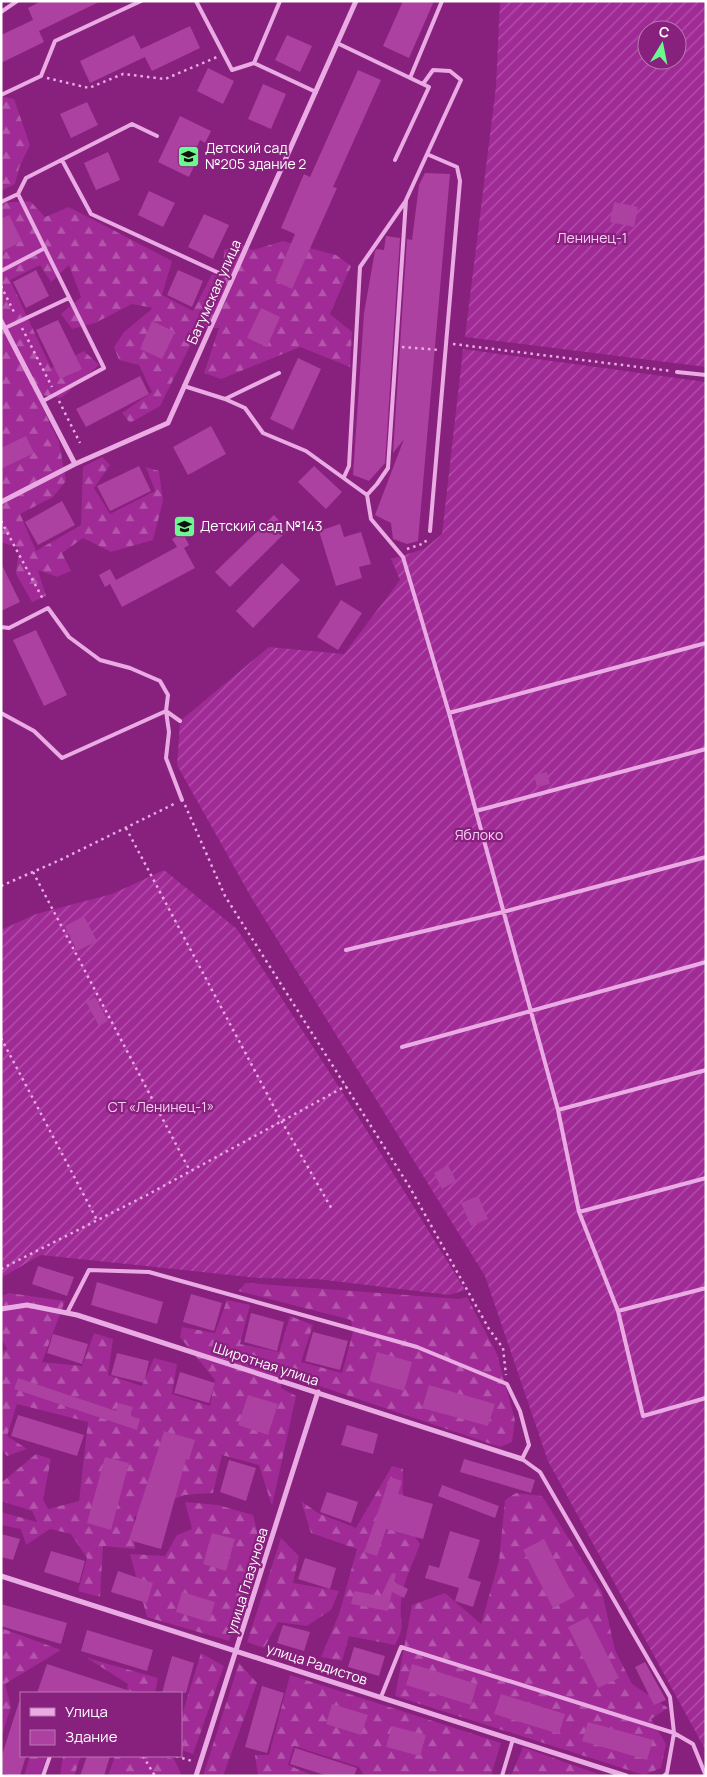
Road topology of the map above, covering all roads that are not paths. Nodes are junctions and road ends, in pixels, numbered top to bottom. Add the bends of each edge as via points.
1 (17, 1) edge
2 (140, 1) edge
3 (196, 1) edge
4 (280, 1) edge
5 (356, 1) edge
6 (442, 1) edge
7 (1, 12) edge
8 (338, 43) junction
9 (254, 63) junction
10 (410, 78) junction
11 (423, 84) junction
12 (316, 92) junction
13 (1, 95) edge
14 (157, 136) dead end
15 (429, 155) junction
16 (62, 160) junction
17 (395, 160) dead end
18 (18, 194) junction
19 (406, 200) junction
20 (1, 202) edge
21 (44, 248) junction
22 (1, 270) edge
23 (232, 279) junction
24 (70, 298) junction
25 (1, 320) edge
26 (5, 328) junction
27 (677, 372) road end
28 (278, 373) dead end
29 (706, 375) edge
30 (184, 386) junction
31 (225, 399) junction
32 (43, 401) junction
33 (75, 464) junction
34 (344, 477) junction
35 (367, 495) junction
36 (1, 502) edge
37 (430, 532) road end
38 (1, 627) edge
39 (706, 643) edge
40 (166, 710) junction
41 (1, 713) edge
42 (448, 713) junction
43 (180, 721) dead end
44 (706, 749) edge
45 (182, 800) road end
46 (476, 811) junction
47 (706, 857) edge
48 (503, 912) junction
49 (346, 950) dead end
50 (706, 962) edge
51 (528, 1010) junction
52 (402, 1046) dead end
53 (706, 1070) edge
54 (558, 1110) junction
55 (706, 1178) edge
56 (579, 1212) junction
57 (706, 1288) edge
58 (1, 1309) edge
59 (618, 1311) junction
60 (67, 1313) junction
61 (318, 1392) junction
62 (706, 1398) edge
63 (522, 1460) junction
64 (1, 1576) edge
65 (237, 1650) junction
66 (381, 1697) junction
67 (674, 1733) junction
68 (514, 1739) junction
69 (50, 1757) edge
70 (43, 1776) edge
71 (196, 1776) edge
72 (502, 1776) edge
73 (626, 1776) edge
74 (664, 1776) edge
75 (706, 1776) edge

1 - 7 lane
2 - 13 lane via 55,41 41,76
3 - 9 lane via 232,70
4 - 9 lane
5 - 8 street, Батумская улица
6 - 10 lane
8 - 10 lane
8 - 12 street, Батумская улица
9 - 12 lane
10 - 11 lane
11 - 15 lane via 433,70 450,70 461,80
11 - 17 lane via 430,87
12 - 23 street, Батумская улица
14 - 16 lane via 132,124
15 - 19 lane
15 - 37 lane via 457,167 460,181
16 - 18 lane via 26,178
16 - 23 lane via 91,214
18 - 20 lane
18 - 21 lane
19 - 34 lane via 360,267 349,466
19 - 35 lane via 388,468
21 - 22 lane
21 - 24 lane
23 - 30 street, Батумская улица
24 - 26 lane
24 - 32 lane via 104,368
25 - 26 street
26 - 32 street
27 - 29 lane
28 - 31 lane
30 - 31 lane
30 - 33 street, Батумская улица via 168,423
31 - 34 lane via 245,408 263,433 306,451
32 - 33 street
33 - 36 street, Батумская улица
34 - 35 lane
35 - 42 lane via 371,519 403,557
38 - 40 lane via 9,628 48,608 69,637 100,660 160,681 168,695
39 - 42 lane
40 - 41 lane via 62,758 34,731
40 - 43 lane
40 - 45 lane via 169,732 166,758
42 - 46 lane
44 - 46 lane
46 - 48 lane
47 - 48 lane
48 - 49 lane
48 - 51 lane
50 - 51 lane
51 - 52 lane
51 - 54 lane
53 - 54 lane
54 - 56 lane
55 - 56 lane
56 - 59 lane
57 - 59 lane
58 - 60 street, Широтная улица via 27,1305
59 - 62 lane via 643,1416
60 - 61 street, Широтная улица
60 - 63 lane via 89,1270 149,1272 417,1347 507,1384 520,1411 529,1445
61 - 63 street, Широтная улица
61 - 65 street, улица Глазунова
63 - 67 lane via 540,1472 652,1664 670,1697
64 - 65 street, улица Радистов
65 - 66 street, улица Радистов
65 - 71 street, улица Глазунова
66 - 67 lane via 401,1647
66 - 68 street, улица Радистов
67 - 74 lane
67 - 75 lane via 693,1744
68 - 72 lane
68 - 73 street, улица Радистов
69 - 70 lane

